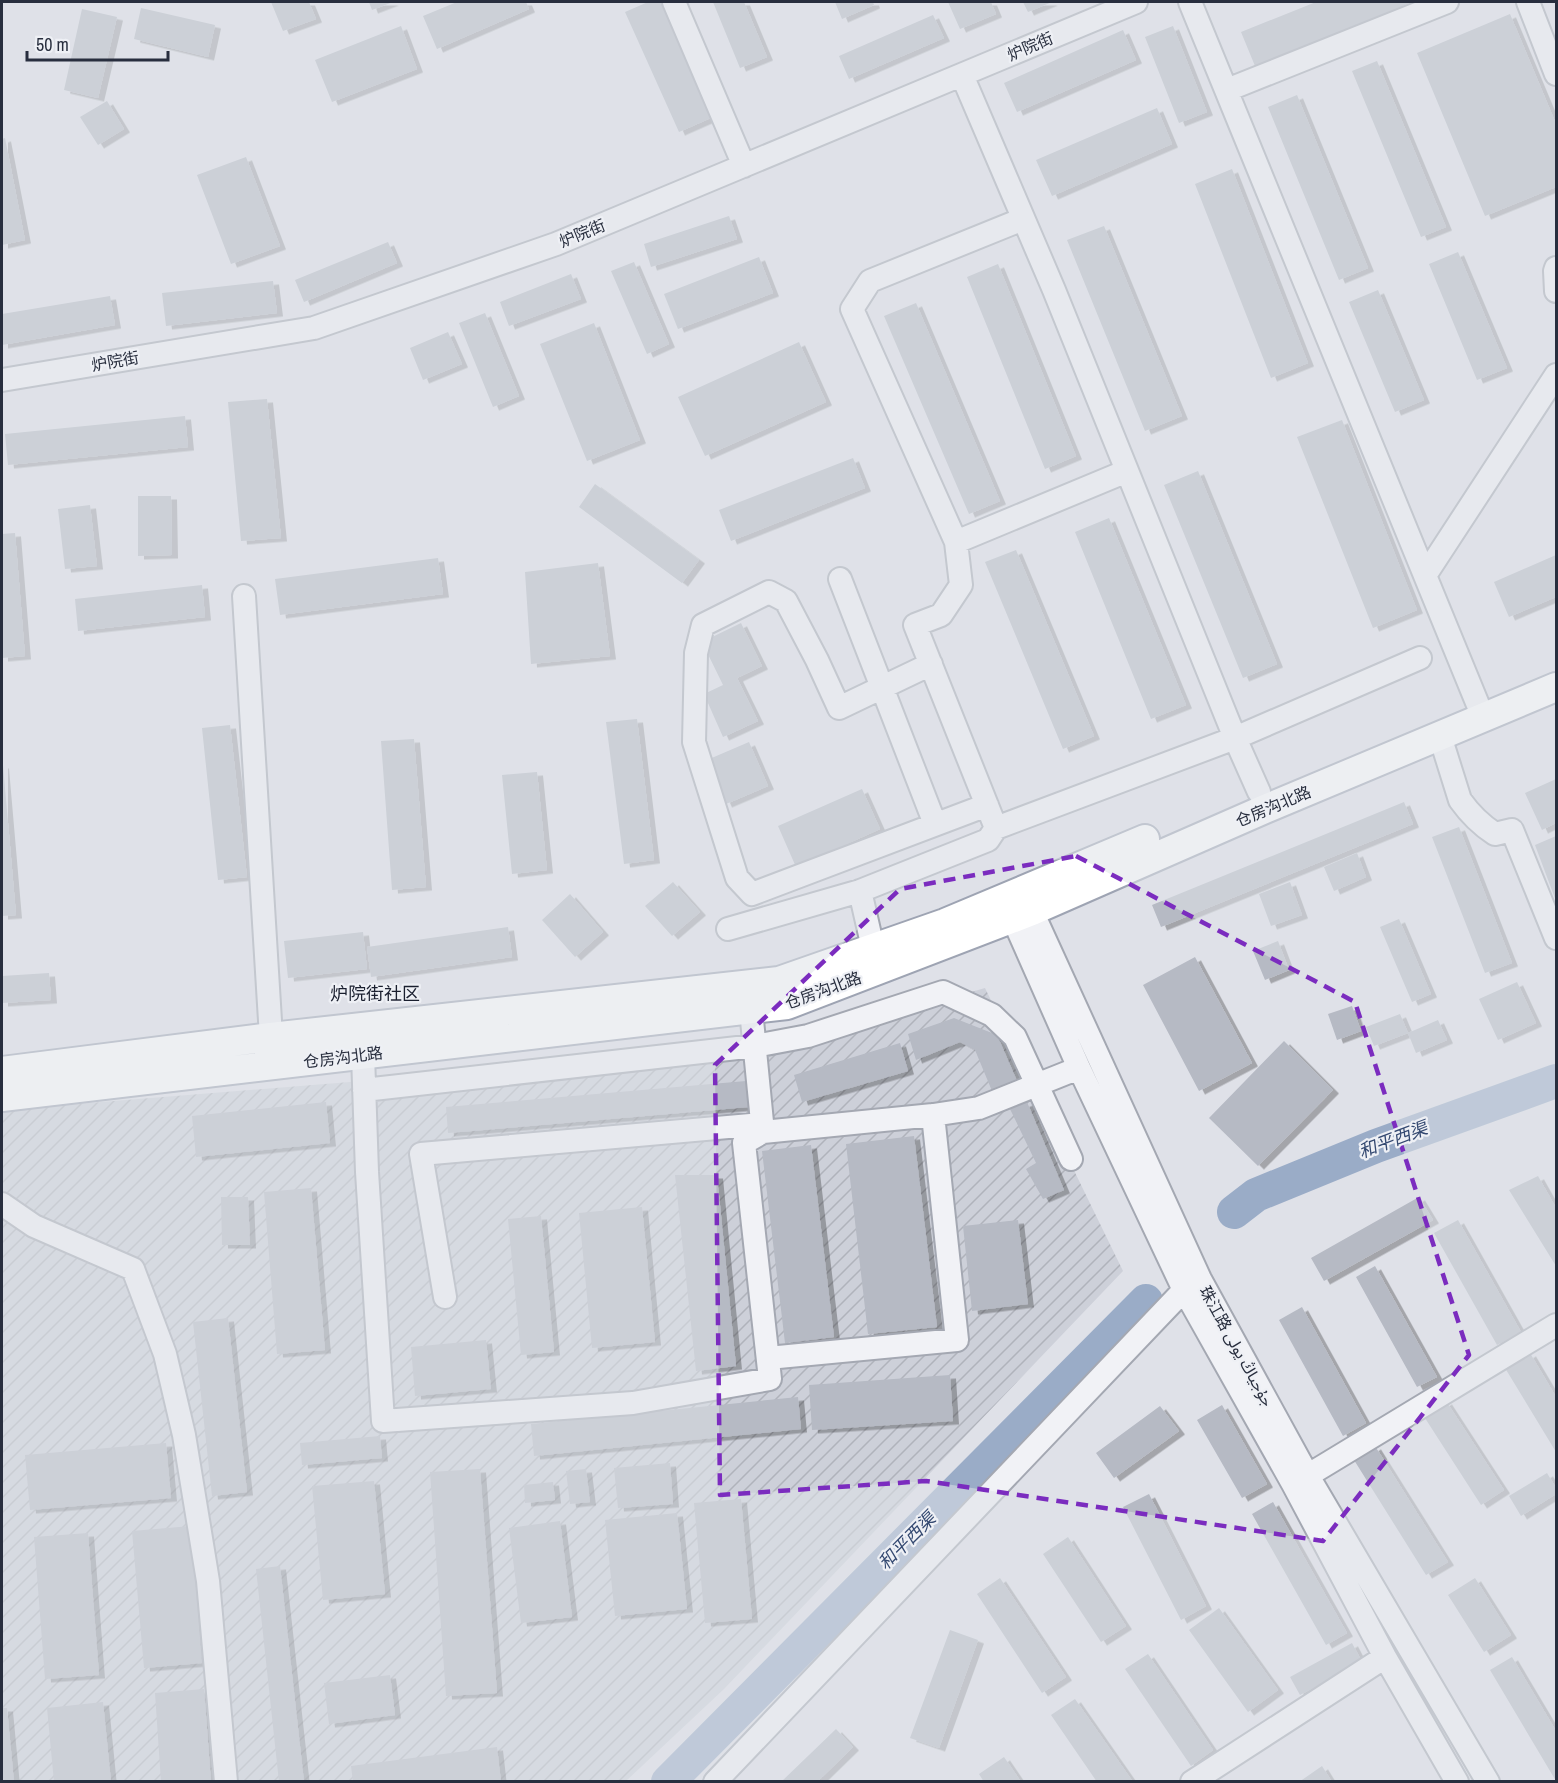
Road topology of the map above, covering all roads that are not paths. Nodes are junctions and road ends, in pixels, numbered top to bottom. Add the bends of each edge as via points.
1 (674, 2) edge
2 (1136, 2) edge
3 (1190, 2) edge
4 (1447, 2) edge
5 (1528, 2) edge
6 (1557, 74) edge
7 (962, 75) junction
8 (1227, 90) junction
9 (744, 166) junction
10 (1023, 219) junction
11 (1557, 268) edge
12 (1557, 291) edge
13 (1557, 375) edge
14 (2, 380) edge
15 (1127, 471) junction
16 (956, 542) junction
17 (1426, 574) junction
18 (840, 579) dead end
19 (244, 596) dead end
20 (1420, 658) dead end
21 (931, 664) junction
22 (1557, 667) edge
23 (1557, 687) edge
24 (882, 688) junction
25 (1480, 709) junction
26 (1440, 735) junction
27 (1235, 738) junction
28 (1259, 792) junction
29 (987, 805) junction
30 (935, 824) junction
31 (996, 828) junction
32 (860, 891) junction
33 (1018, 905) junction
34 (728, 929) dead end
35 (1557, 938) edge
36 (873, 948) junction
37 (751, 1010) junction
38 (271, 1037) junction
39 (755, 1046) junction
40 (363, 1055) junction
41 (266, 1066) junction
42 (1079, 1068) junction
43 (2, 1071) edge
44 (1037, 1086) junction
45 (364, 1090) junction
46 (2, 1097) edge
47 (933, 1115) junction
48 (763, 1128) junction
49 (1071, 1159) dead end
50 (2, 1204) edge
51 (1192, 1284) junction
52 (445, 1297) dead end
53 (1557, 1325) edge
54 (768, 1358) junction
55 (1301, 1480) junction
56 (1385, 1657) junction
57 (226, 1782) edge
58 (715, 1782) edge
59 (1192, 1782) edge
60 (1457, 1782) edge
61 (1488, 1782) edge

1 - 9 street
2 - 7 street, 炉院街
3 - 8 street
4 - 8 street
5 - 6 street
7 - 9 street, 炉院街
7 - 10 street
8 - 17 street
9 - 14 street, 炉院街 via 556,244 314,327
10 - 15 street
10 - 16 street via 870,281 852,309
11 - 12 street
13 - 17 street
15 - 16 street
15 - 27 street
16 - 21 street via 961,585 941,615 915,625
17 - 25 street
18 - 24 street
19 - 38 street
20 - 27 street
21 - 24 street
21 - 29 street
22 - 25 main road, 仓房沟北路
23 - 25 main road, 仓房沟北路
24 - 30 street
24 - 30 street via 838,708 786,601 769,592 703,625 696,653 694,742 736,878 752,894
25 - 26 main road, 仓房沟北路
25 - 28 main road, 仓房沟北路
26 - 33 main road, 仓房沟北路 via 1265,809
26 - 35 street via 1460,800 1482,826 1495,834 1512,830
27 - 28 street
27 - 31 street
28 - 33 main road, 仓房沟北路
29 - 30 street
29 - 31 street
31 - 32 street via 988,840
32 - 34 street
32 - 36 street
33 - 36 main road, 仓房沟北路 via 945,923
33 - 37 main road, 仓房沟北路 via 788,1005
33 - 42 street, 珠江路 جۇجياڭ يولى
33 - 51 street, 珠江路 جۇجياڭ يولى
36 - 38 main road, 仓房沟北路 via 779,981
37 - 39 street
37 - 40 main road, 仓房沟北路
38 - 41 street
38 - 43 main road, 仓房沟北路
39 - 44 street via 808,1036 943,992 992,1015 1015,1037
39 - 45 street
39 - 48 street
40 - 41 main road, 仓房沟北路
40 - 45 street
41 - 46 main road, 仓房沟北路
42 - 44 street
42 - 51 street, 珠江路 جۇجياڭ يولى
44 - 47 street via 979,1108
44 - 49 street
45 - 54 street via 383,1421 633,1402 770,1379
47 - 48 street
47 - 54 street via 957,1340
48 - 52 street via 421,1154
48 - 54 street via 744,1143
50 - 57 street via 34,1226 132,1269 165,1354 184,1435 208,1581
51 - 55 street, 珠江路 جۇجياڭ يولى
51 - 58 street
53 - 55 street
55 - 56 street, 珠江路 جۇجياڭ يولى
55 - 61 street, 珠江路 جۇجياڭ يولى
56 - 59 street
56 - 60 street, 珠江路 جۇجياڭ يولى

